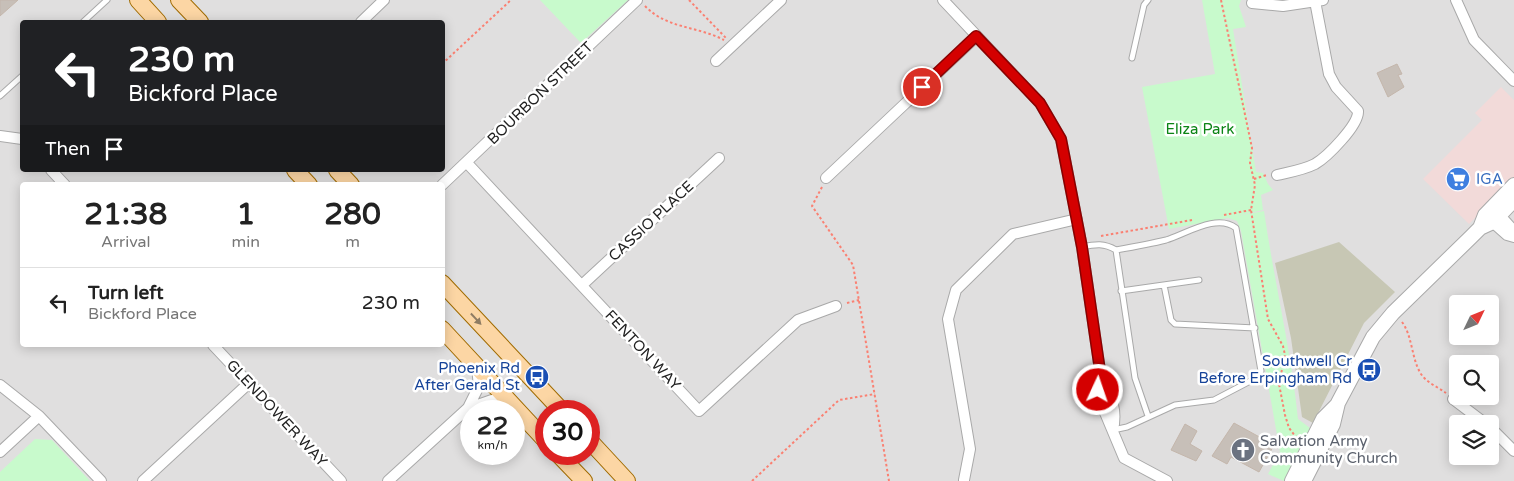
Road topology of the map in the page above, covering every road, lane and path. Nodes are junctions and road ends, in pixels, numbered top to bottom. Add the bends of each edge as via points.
1 (107, 0) edge
2 (138, 0) edge
3 (179, 0) edge
4 (384, 0) edge
5 (512, 0) edge
6 (638, 0) edge
7 (689, 0) edge
8 (781, 0) edge
9 (943, 0) edge
10 (1148, 0) edge
11 (1222, 0) edge
12 (1456, 0) edge
13 (1251, 1) edge
14 (1319, 1) edge
15 (85, 20) edge
16 (156, 20) edge
17 (198, 20) edge
18 (363, 20) edge
19 (976, 36) junction
20 (733, 45) junction
21 (1132, 58) dead end
22 (445, 61) edge
23 (716, 61) dead end
24 (20, 78) edge
25 (1514, 81) edge
26 (0, 96) edge
27 (0, 136) edge
28 (20, 139) edge
29 (719, 158) dead end
30 (467, 163) junction
31 (53, 172) edge
32 (297, 172) edge
33 (339, 172) edge
34 (1277, 175) joint
35 (826, 178) joint
36 (1254, 179) junction
37 (62, 182) edge
38 (306, 182) edge
39 (348, 182) edge
40 (445, 182) edge
41 (1514, 185) edge
42 (1514, 200) edge
43 (1251, 210) junction
44 (1223, 215) dead end
45 (1492, 215) junction
46 (1077, 218) junction
47 (1194, 220) dead end
48 (1514, 230) edge
49 (1514, 237) edge
50 (1082, 243) junction
51 (1116, 250) junction
52 (1199, 280) dead end
53 (582, 285) junction
54 (1164, 285) junction
55 (445, 286) edge
56 (1121, 291) junction
57 (859, 300) junction
58 (836, 306) joint
59 (1393, 313) junction
60 (1255, 328) junction
61 (445, 332) edge
62 (215, 347) edge
63 (476, 365) junction
64 (0, 384) edge
65 (249, 384) junction
66 (875, 394) junction
67 (1449, 396) edge
68 (472, 400) edge
69 (508, 400) edge
70 (552, 400) edge
71 (1338, 403) junction
72 (1461, 405) edge
73 (460, 415) edge
74 (1474, 415) edge
75 (39, 416) junction
76 (1148, 416) junction
77 (525, 418) edge
78 (535, 429) edge
79 (1113, 430) junction
80 (1499, 437) edge
81 (1309, 446) junction
82 (0, 452) edge
83 (600, 452) edge
84 (1514, 452) edge
85 (569, 465) edge
86 (964, 480) edge
87 (101, 481) edge
88 (143, 481) edge
89 (341, 481) edge
90 (388, 481) edge
91 (584, 481) edge
92 (627, 481) edge
93 (752, 481) edge
94 (890, 481) edge
95 (1167, 481) edge
96 (1292, 481) edge
97 (1304, 481) edge

1 - 15 lane
2 - 16 main road
3 - 17 main road
4 - 18 street
5 - 22 path
6 - 20 path via 659,18 677,26 710,32
6 - 30 street, BOURBON STREET
7 - 20 path
8 - 20 street
9 - 19 street
10 - 21 lane via 1144,4
11 - 36 path via 1252,148 1250,163
12 - 25 street via 1474,40
13 - 14 street via 1283,6
14 - 34 street via 1329,74 1359,116 1353,127 1318,162
19 - 35 street
19 - 46 street via 1040,103 1061,139
20 - 23 street
24 - 26 lane
27 - 28 street
29 - 53 street, CASSIO PLACE
30 - 40 street, BOURBON STREET
30 - 53 street, FENTON WAY
31 - 37 street
32 - 38 main road
33 - 39 main road
34 - 36 path
35 - 57 path via 812,206 853,265
36 - 43 path
41 - 45 street
42 - 45 street
43 - 44 path
43 - 81 path via 1268,319 1286,355 1278,384 1284,415 1296,439
45 - 48 street
45 - 49 street via 1507,236
45 - 59 street
46 - 50 street
46 - 86 street via 1013,234 956,290 948,319 970,449
47 - 50 path
50 - 51 lane via 1108,245
50 - 79 street via 1102,384 1113,400 1116,415
51 - 56 lane
51 - 60 lane via 1166,240 1202,226 1230,223 1236,228
52 - 54 lane
53 - 58 street, FENTON WAY via 699,411 798,320
54 - 56 lane
54 - 60 lane via 1171,320 1175,324
55 -> 70 main road
56 - 76 lane via 1135,378
57 - 58 path
57 - 66 path
59 - 67 path via 1406,329 1422,375
59 - 71 street via 1373,337
60 - 76 lane via 1261,371 1258,377 1214,400 1175,405
61 - 63 main road
62 - 65 street, GLENDOWER WAY
63 - 68 street via 479,386
63 - 69 main road
64 - 75 street
65 - 88 street
65 - 89 street, GLENDOWER WAY
66 - 93 path via 839,400
66 - 94 path
71 - 81 street via 1323,419
71 - 97 street via 1333,424
72 - 74 street
73 - 90 street
75 - 82 street
75 - 87 street
76 - 79 lane via 1127,428
77 - 78 main road
79 - 95 street via 1124,458
80 - 84 street
81 - 96 street
83 - 92 main road
85 - 91 main road

